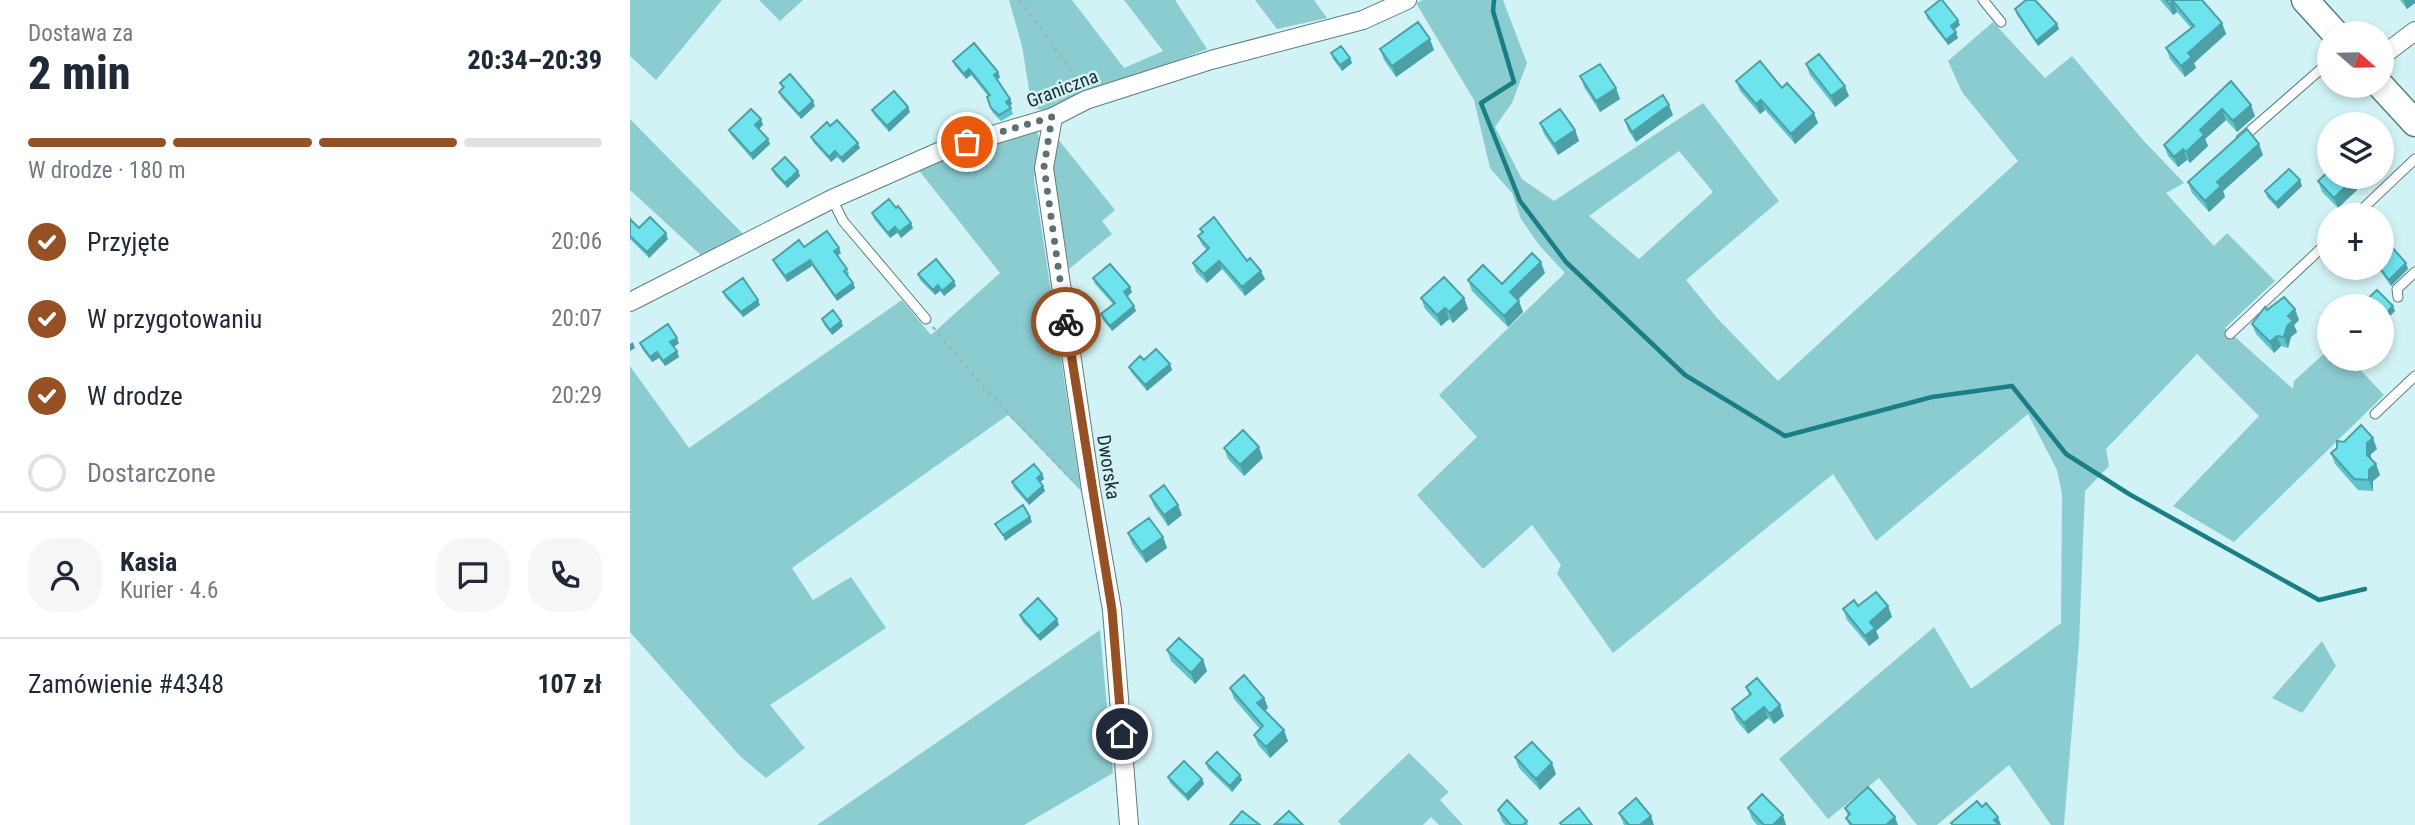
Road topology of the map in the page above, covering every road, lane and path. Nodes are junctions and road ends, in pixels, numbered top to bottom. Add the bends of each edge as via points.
1 (1020, 0) edge
2 (1407, 0) edge
3 (1983, 0) edge
4 (2305, 0) edge
5 (2324, 21) edge
6 (2001, 22) dead end
7 (2415, 31) edge
8 (2394, 47) edge
9 (2317, 72) edge
10 (2392, 98) edge
11 (1083, 102) junction
12 (1052, 117) junction
13 (2415, 123) edge
14 (2228, 149) edge
15 (2415, 159) edge
16 (832, 200) junction
17 (2369, 203) edge
18 (2317, 252) edge
19 (2415, 272) edge
20 (2398, 297) dead end
21 (630, 302) edge
22 (926, 319) joint
23 (2231, 334) dead end
24 (2415, 376) edge
25 (2375, 414) dead end
26 (1091, 490) junction
27 (1129, 825) edge

1 - 11 path via 1076,77
2 - 11 street, Graniczna via 1363,20 1211,60
3 - 6 lane
4 - 5 main road
7 - 8 street
9 - 14 lane
10 - 13 main road
11 - 12 street, Graniczna
12 - 16 street, Graniczna via 943,150
12 - 26 street, Dworska via 1044,167
15 - 17 lane
16 - 21 street, Graniczna
16 - 22 lane via 843,221
18 - 23 lane
19 - 20 lane via 2397,289
22 - 26 path via 1078,486
24 - 25 lane
26 - 27 street, Dworska via 1112,610

